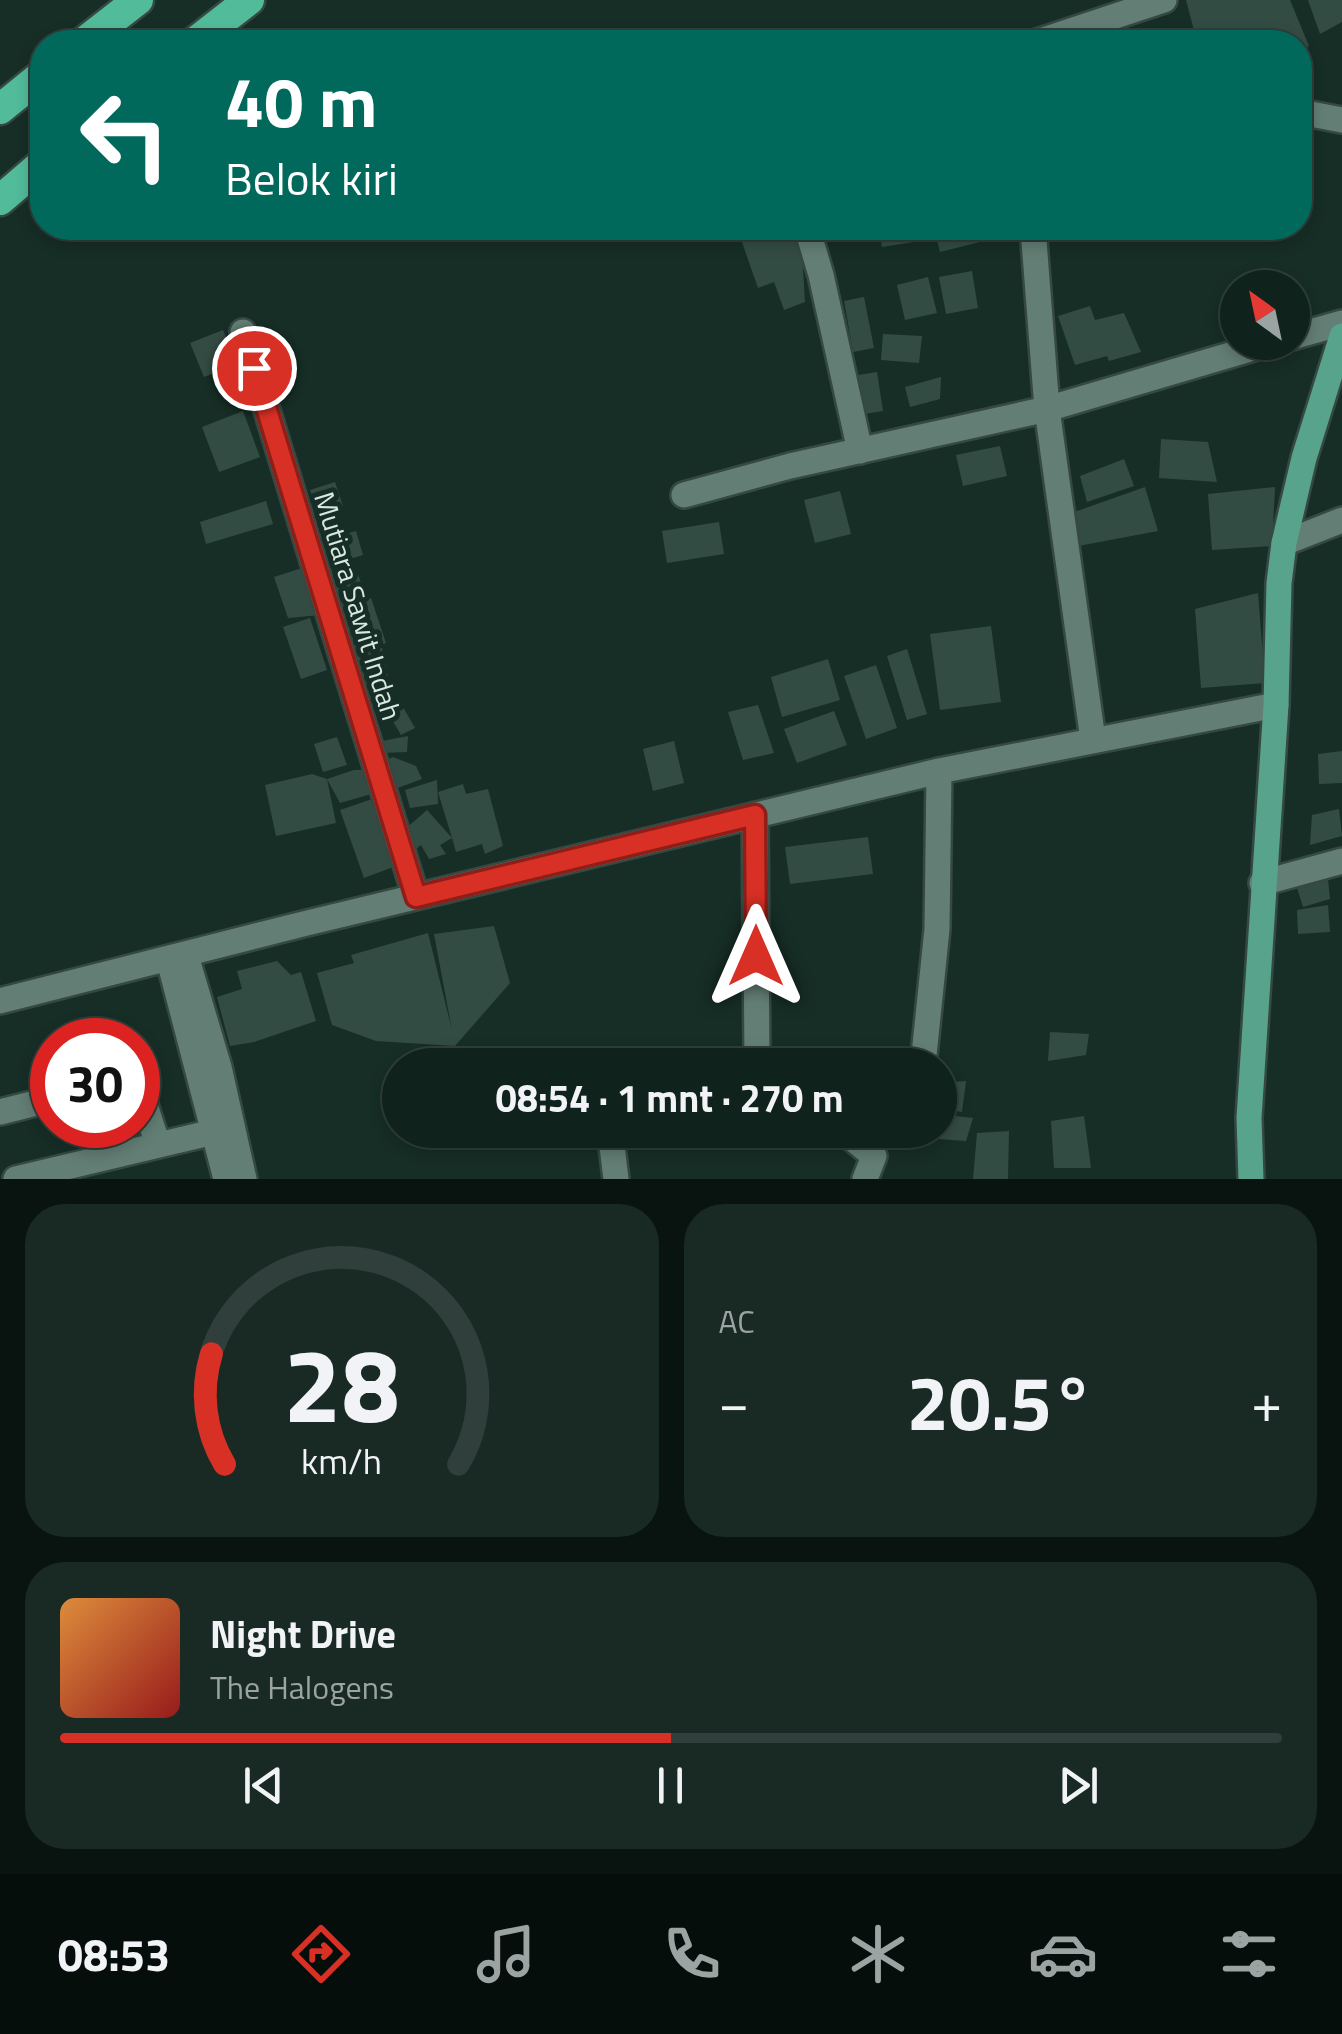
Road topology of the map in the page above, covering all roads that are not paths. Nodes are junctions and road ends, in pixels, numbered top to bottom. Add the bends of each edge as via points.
1 (138, 0) edge
2 (249, 0) edge
3 (1164, 0) edge
4 (99, 30) edge
5 (210, 30) edge
6 (1073, 30) edge
7 (30, 85) edge
8 (0, 109) edge
9 (1312, 114) edge
10 (1342, 120) edge
11 (30, 174) edge
12 (0, 200) edge
13 (811, 240) edge
14 (1033, 240) edge
15 (1342, 322) edge
16 (243, 332) dead end
17 (1310, 332) edge
18 (1342, 336) edge
19 (1220, 358) edge
20 (1047, 409) junction
21 (860, 450) junction
22 (684, 495) dead end
23 (1342, 520) edge
24 (1284, 543) junction
25 (1276, 705) junction
26 (1094, 740) junction
27 (940, 771) junction
28 (755, 815) junction
29 (1342, 862) edge
30 (1262, 883) junction
31 (416, 897) junction
32 (178, 958) junction
33 (0, 1001) edge
34 (759, 1048) edge
35 (925, 1048) edge
36 (30, 1104) edge
37 (0, 1112) edge
38 (221, 1130) junction
39 (160, 1145) edge
40 (149, 1148) edge
41 (612, 1148) edge
42 (864, 1148) edge
43 (16, 1179) edge
44 (226, 1179) edge
45 (244, 1179) edge
46 (616, 1179) edge
47 (865, 1179) edge
48 (1251, 1179) edge

1 - 4 highway
2 - 5 highway
3 - 6 street
7 - 8 highway
9 - 10 street
11 - 12 highway
13 - 21 street
14 - 20 street
15 - 17 street
16 - 31 street, Mutiara Sawit Indah
18 - 24 main road
19 - 20 street
20 - 21 street
20 - 26 street
21 - 22 street
23 - 24 street
24 - 25 main road
25 - 26 street
25 - 30 main road
26 - 27 street
27 - 28 street
27 - 35 street via 938,929
28 - 31 street
28 - 34 street
29 - 30 street
30 - 48 main road via 1248,1118
31 - 32 street
32 - 33 street
32 - 38 street via 219,1067
36 - 37 street
38 - 39 street
38 - 44 street
38 - 45 street
40 - 43 street
41 - 46 street
42 - 47 street via 874,1156

